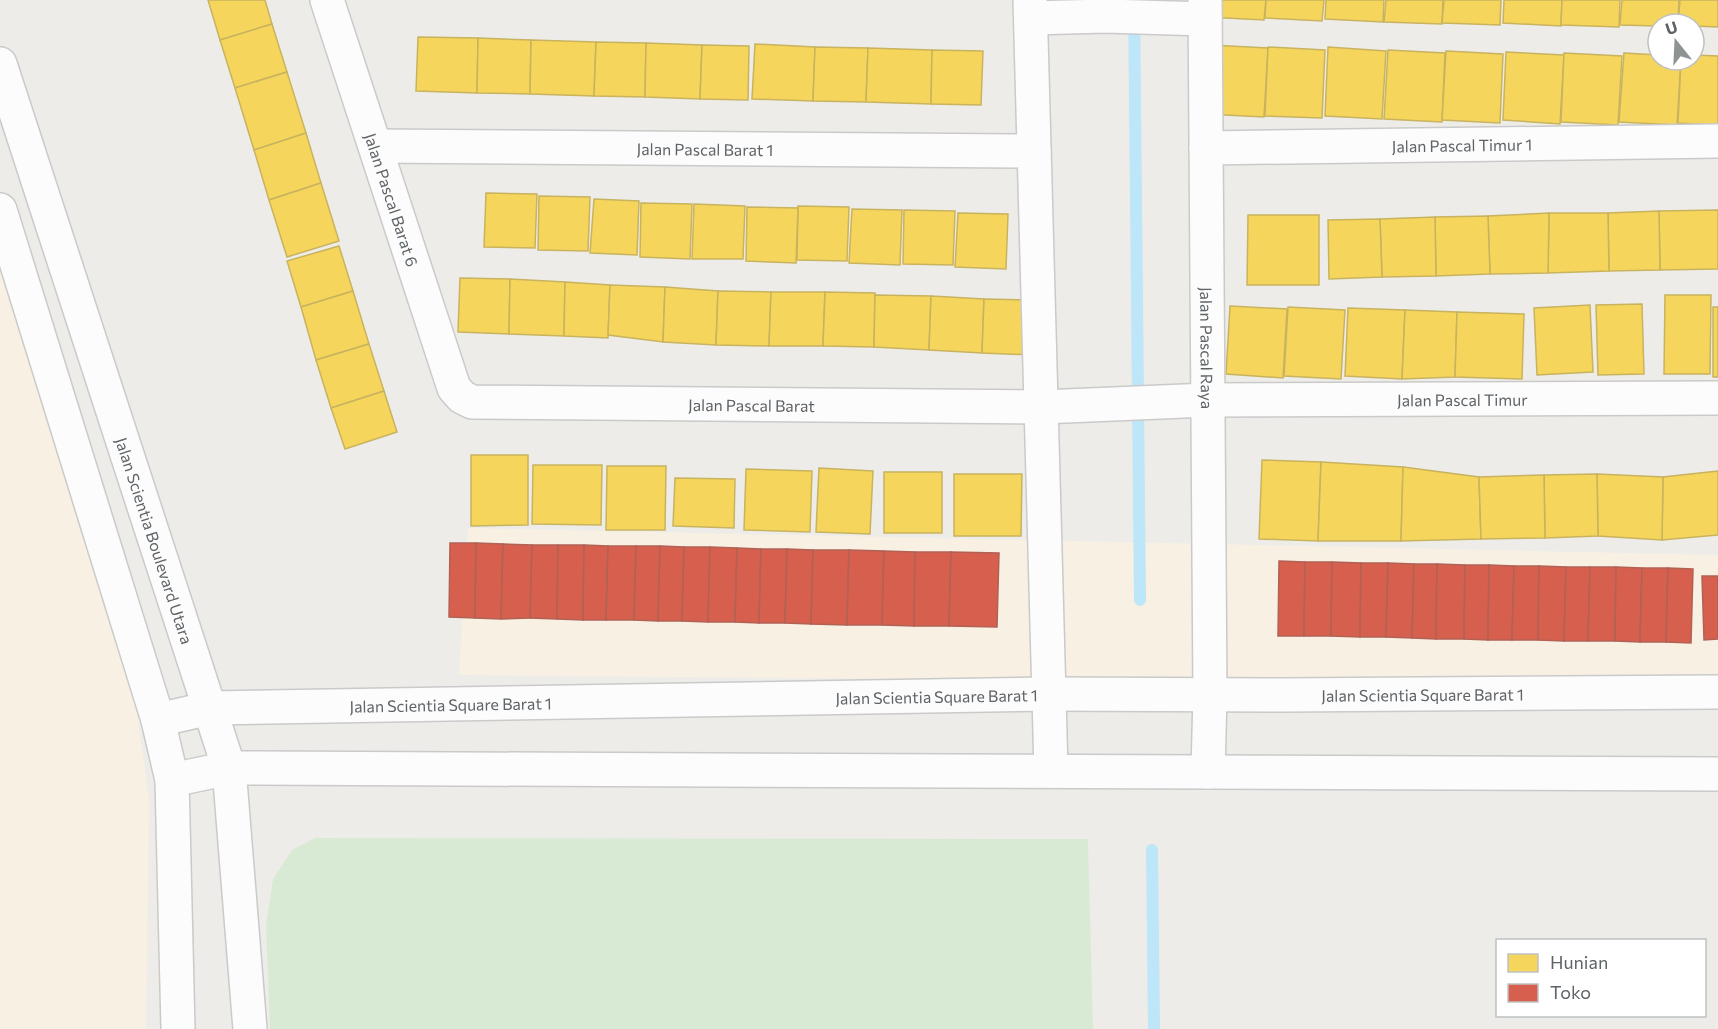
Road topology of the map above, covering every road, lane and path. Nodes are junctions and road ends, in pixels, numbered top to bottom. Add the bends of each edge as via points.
1 (327, 0) edge
2 (1030, 9) edge
3 (1205, 10) edge
4 (0, 64) edge
5 (1718, 141) edge
6 (375, 146) junction
7 (1206, 148) junction
8 (1034, 152) junction
9 (0, 210) edge
10 (462, 397) joint
11 (1718, 398) edge
12 (1208, 400) junction
13 (1111, 404) joint
14 (1042, 406) junction
15 (1718, 692) edge
16 (1048, 694) junction
17 (1210, 695) junction
18 (210, 708) junction
19 (158, 720) junction
20 (230, 768) junction
21 (1052, 771) junction
22 (1208, 772) junction
23 (1718, 774) edge
24 (172, 780) junction
25 (178, 1029) edge
26 (250, 1029) edge

1 - 6 street, Jalan Pascal Barat 6
2 - 3 street via 1168,17
2 - 8 street
3 - 7 street, Jalan Pascal Raya
4 - 18 street, Jalan Scientia Boulevard Utara
5 - 7 street, Jalan Pascal Timur 1
6 - 8 street, Jalan Pascal Barat 1
6 - 10 street, Jalan Pascal Barat 6 via 454,388
7 - 12 street, Jalan Pascal Raya
8 - 14 street
9 - 19 street
10 - 14 street, Jalan Pascal Barat via 472,402
11 - 12 street, Jalan Pascal Timur
12 - 13 street, Jalan Pascal Timur
12 - 17 street, Jalan Pascal Raya
13 - 14 street, Jalan Pascal Barat
14 - 16 street
15 - 17 street, Jalan Scientia Square Barat 1
16 - 17 street, Jalan Scientia Square Barat 1
16 - 18 street, Jalan Scientia Square Barat 1
16 - 21 street
17 - 22 street, Jalan Pascal Raya
18 - 19 street, Jalan Scientia Square Barat 1
18 - 20 street, Jalan Scientia Boulevard Utara
19 - 24 street
20 - 21 street
20 - 24 street
20 - 26 street, Jalan Scientia Boulevard Utara
21 - 22 street
22 - 23 street
24 - 25 street

